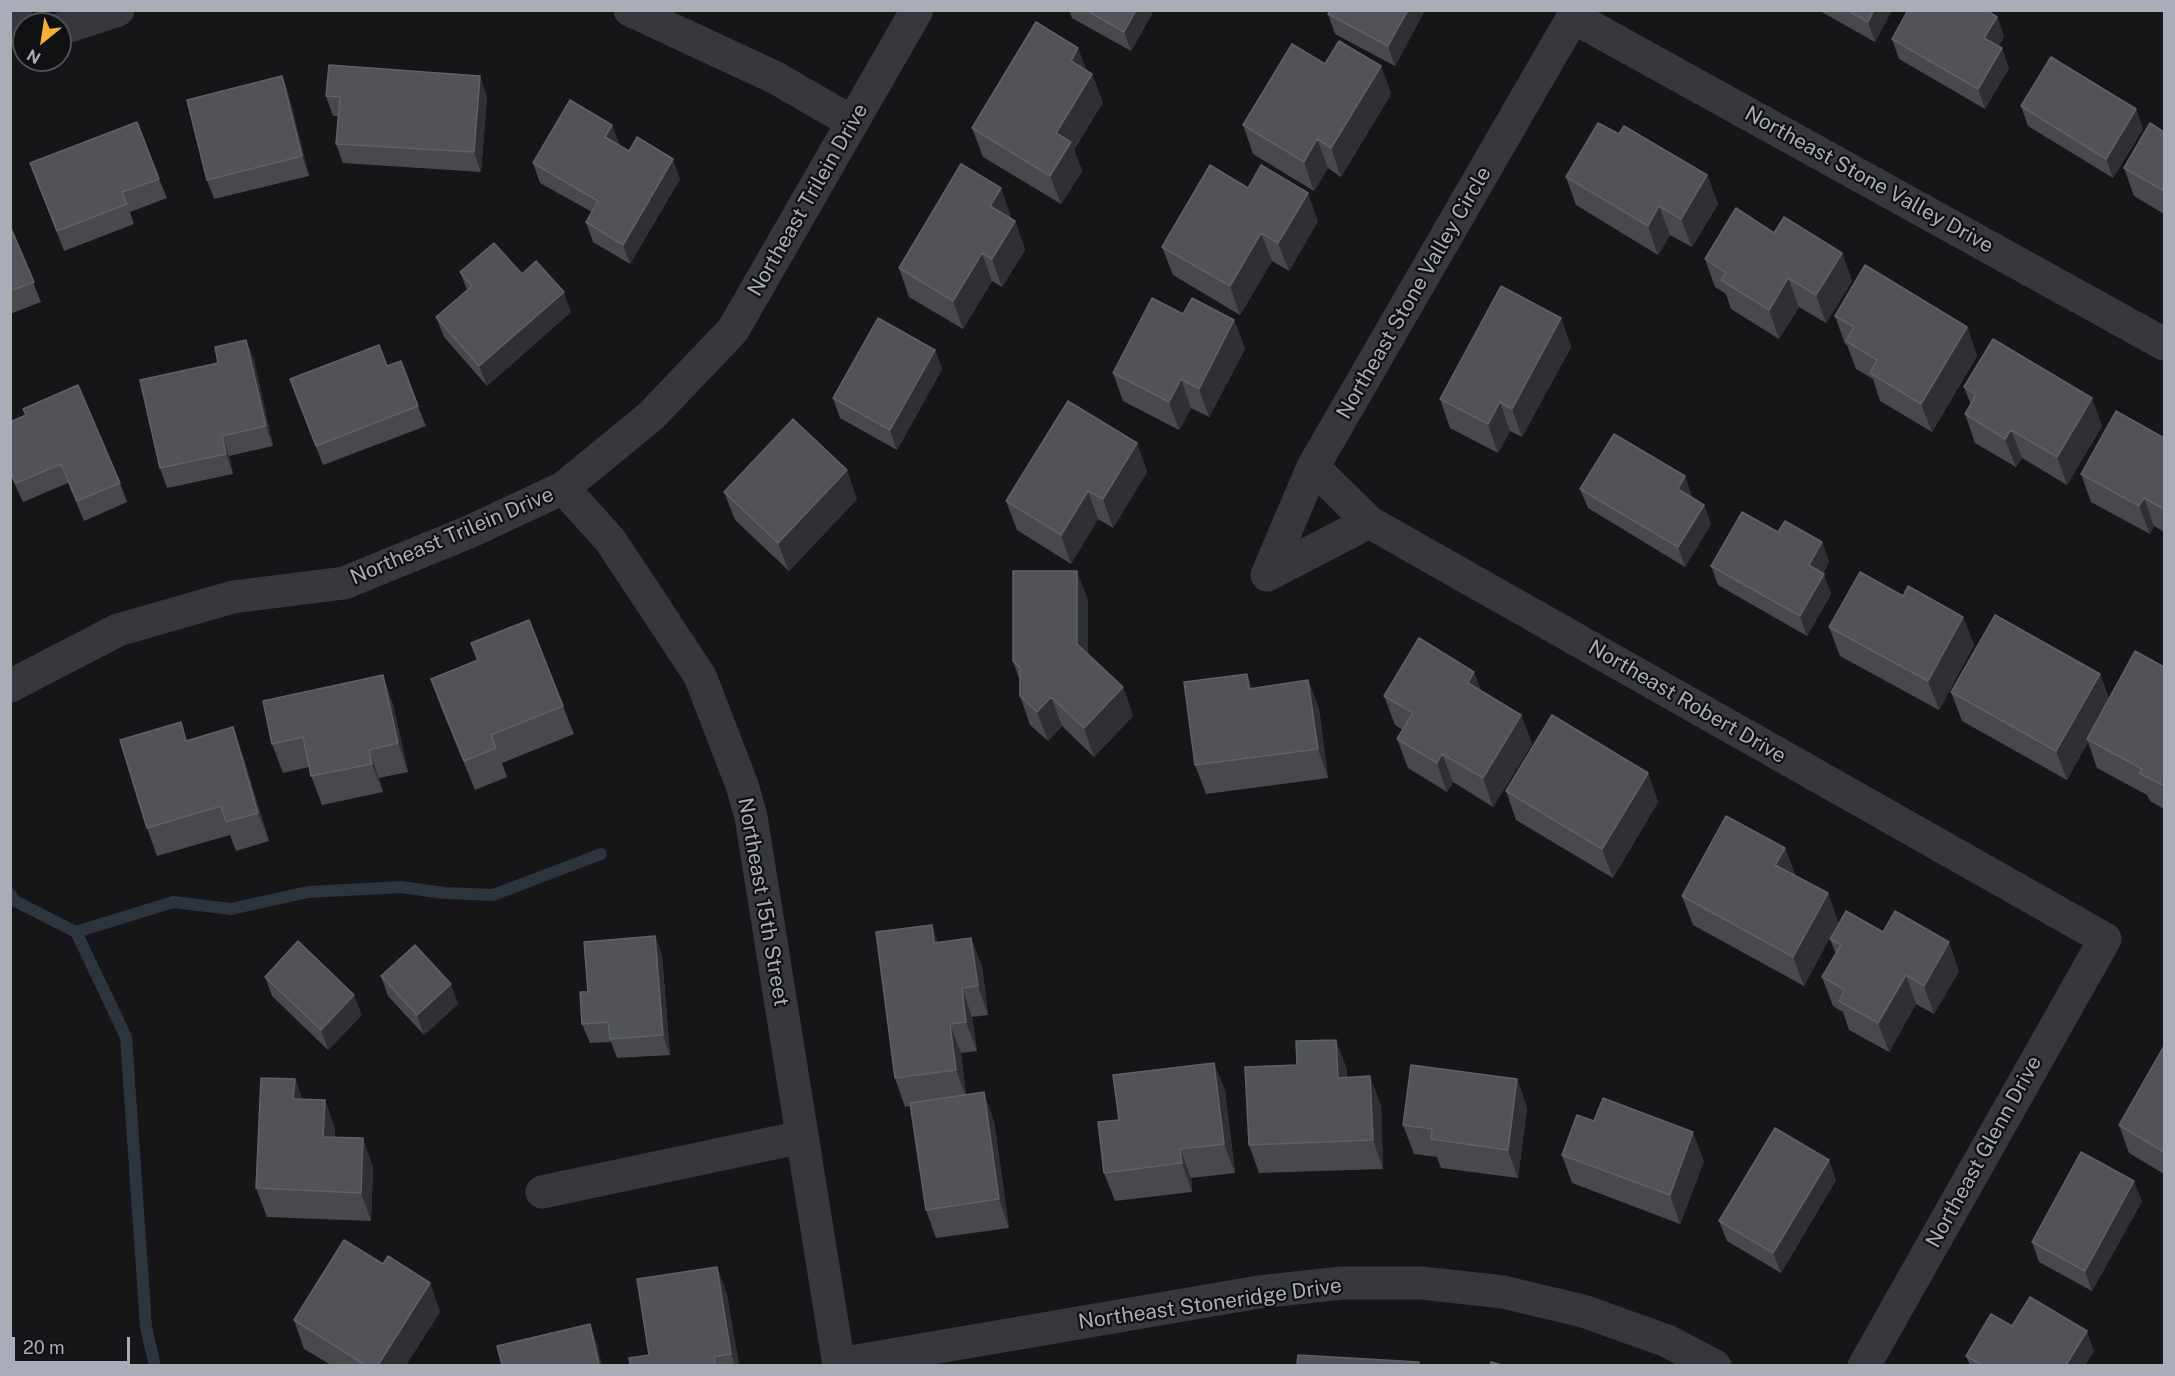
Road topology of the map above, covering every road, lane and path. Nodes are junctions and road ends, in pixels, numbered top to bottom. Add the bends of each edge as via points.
1 (118, 10) edge
2 (630, 10) edge
3 (917, 10) edge
4 (1573, 16) joint
5 (72, 25) edge
6 (852, 122) junction
7 (2164, 344) edge
8 (1313, 467) junction
9 (563, 488) junction
10 (1369, 522) junction
11 (10, 687) edge
12 (2105, 939) joint
13 (802, 1137) junction
14 (542, 1192) dead end
15 (839, 1365) edge
16 (1715, 1365) edge
17 (1864, 1365) edge

1 - 5 street
2 - 6 street via 776,78
3 - 6 street, Northeast Trilein Drive
4 - 7 street, Northeast Stone Valley Drive
4 - 8 street, Northeast Stone Valley Circle
6 - 9 street, Northeast Trilein Drive via 733,330 651,416
8 - 10 street, Northeast Robert Drive
8 - 10 street, Northeast Stone Valley Circle via 1267,575
9 - 11 street, Northeast Trilein Drive via 344,583 233,597 118,630
9 - 13 street, Northeast 15th Street via 610,540 700,676 742,785 751,817
10 - 12 street, Northeast Robert Drive
12 - 17 street, Northeast Glenn Drive
13 - 14 street
13 - 15 street, Northeast 15th Street
15 - 16 street, Northeast Stoneridge Drive via 1259,1292 1342,1283 1422,1283 1503,1292 1583,1311 1666,1341

